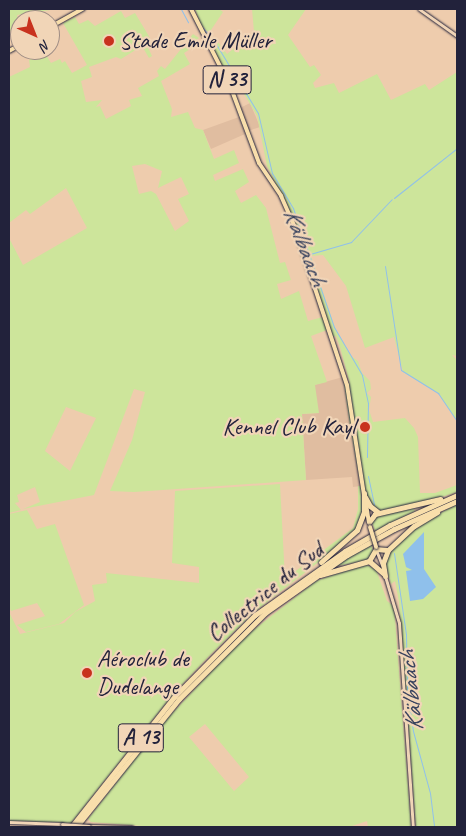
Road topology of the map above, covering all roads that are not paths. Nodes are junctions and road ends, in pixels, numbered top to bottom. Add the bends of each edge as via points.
1 (82, 9) edge
2 (191, 9) edge
3 (419, 9) edge
4 (60, 22) edge
5 (457, 36) edge
6 (364, 493) junction
7 (457, 495) edge
8 (457, 501) edge
9 (380, 513) junction
10 (360, 524) junction
11 (370, 524) junction
12 (376, 548) junction
13 (388, 550) junction
14 (368, 561) junction
15 (385, 576) junction
16 (302, 582) junction
17 (9, 822) edge
18 (71, 827) edge
19 (76, 827) edge
20 (132, 827) edge
21 (414, 827) edge

1 - 4 main road
2 - 6 main road, N 33 via 231,88 259,163 283,200 295,228 346,383
3 - 5 main road
6 - 9 highway via 370,506
6 - 10 highway
6 - 11 main road, N 33
7 - 9 highway, A 13
7 - 16 highway, Collectrice du Sud / A 13 via 390,525
8 - 13 highway, A 13 via 414,526
8 - 16 highway, Collectrice du Sud / A 13 via 369,542
9 - 11 highway, A 13
10 - 11 highway
10 - 16 highway, A 13 via 346,542
11 - 12 main road, N 33, bridge
12 - 13 highway
12 - 14 highway
12 - 15 main road
13 - 15 highway
14 - 15 highway
14 - 16 highway, A 13 via 339,567
15 - 21 main road via 398,616
16 - 18 highway, Collectrice du Sud / A 13 via 255,616 195,674
16 - 19 highway, Collectrice du Sud / A 13 via 199,676
17 - 20 main road, bridge

